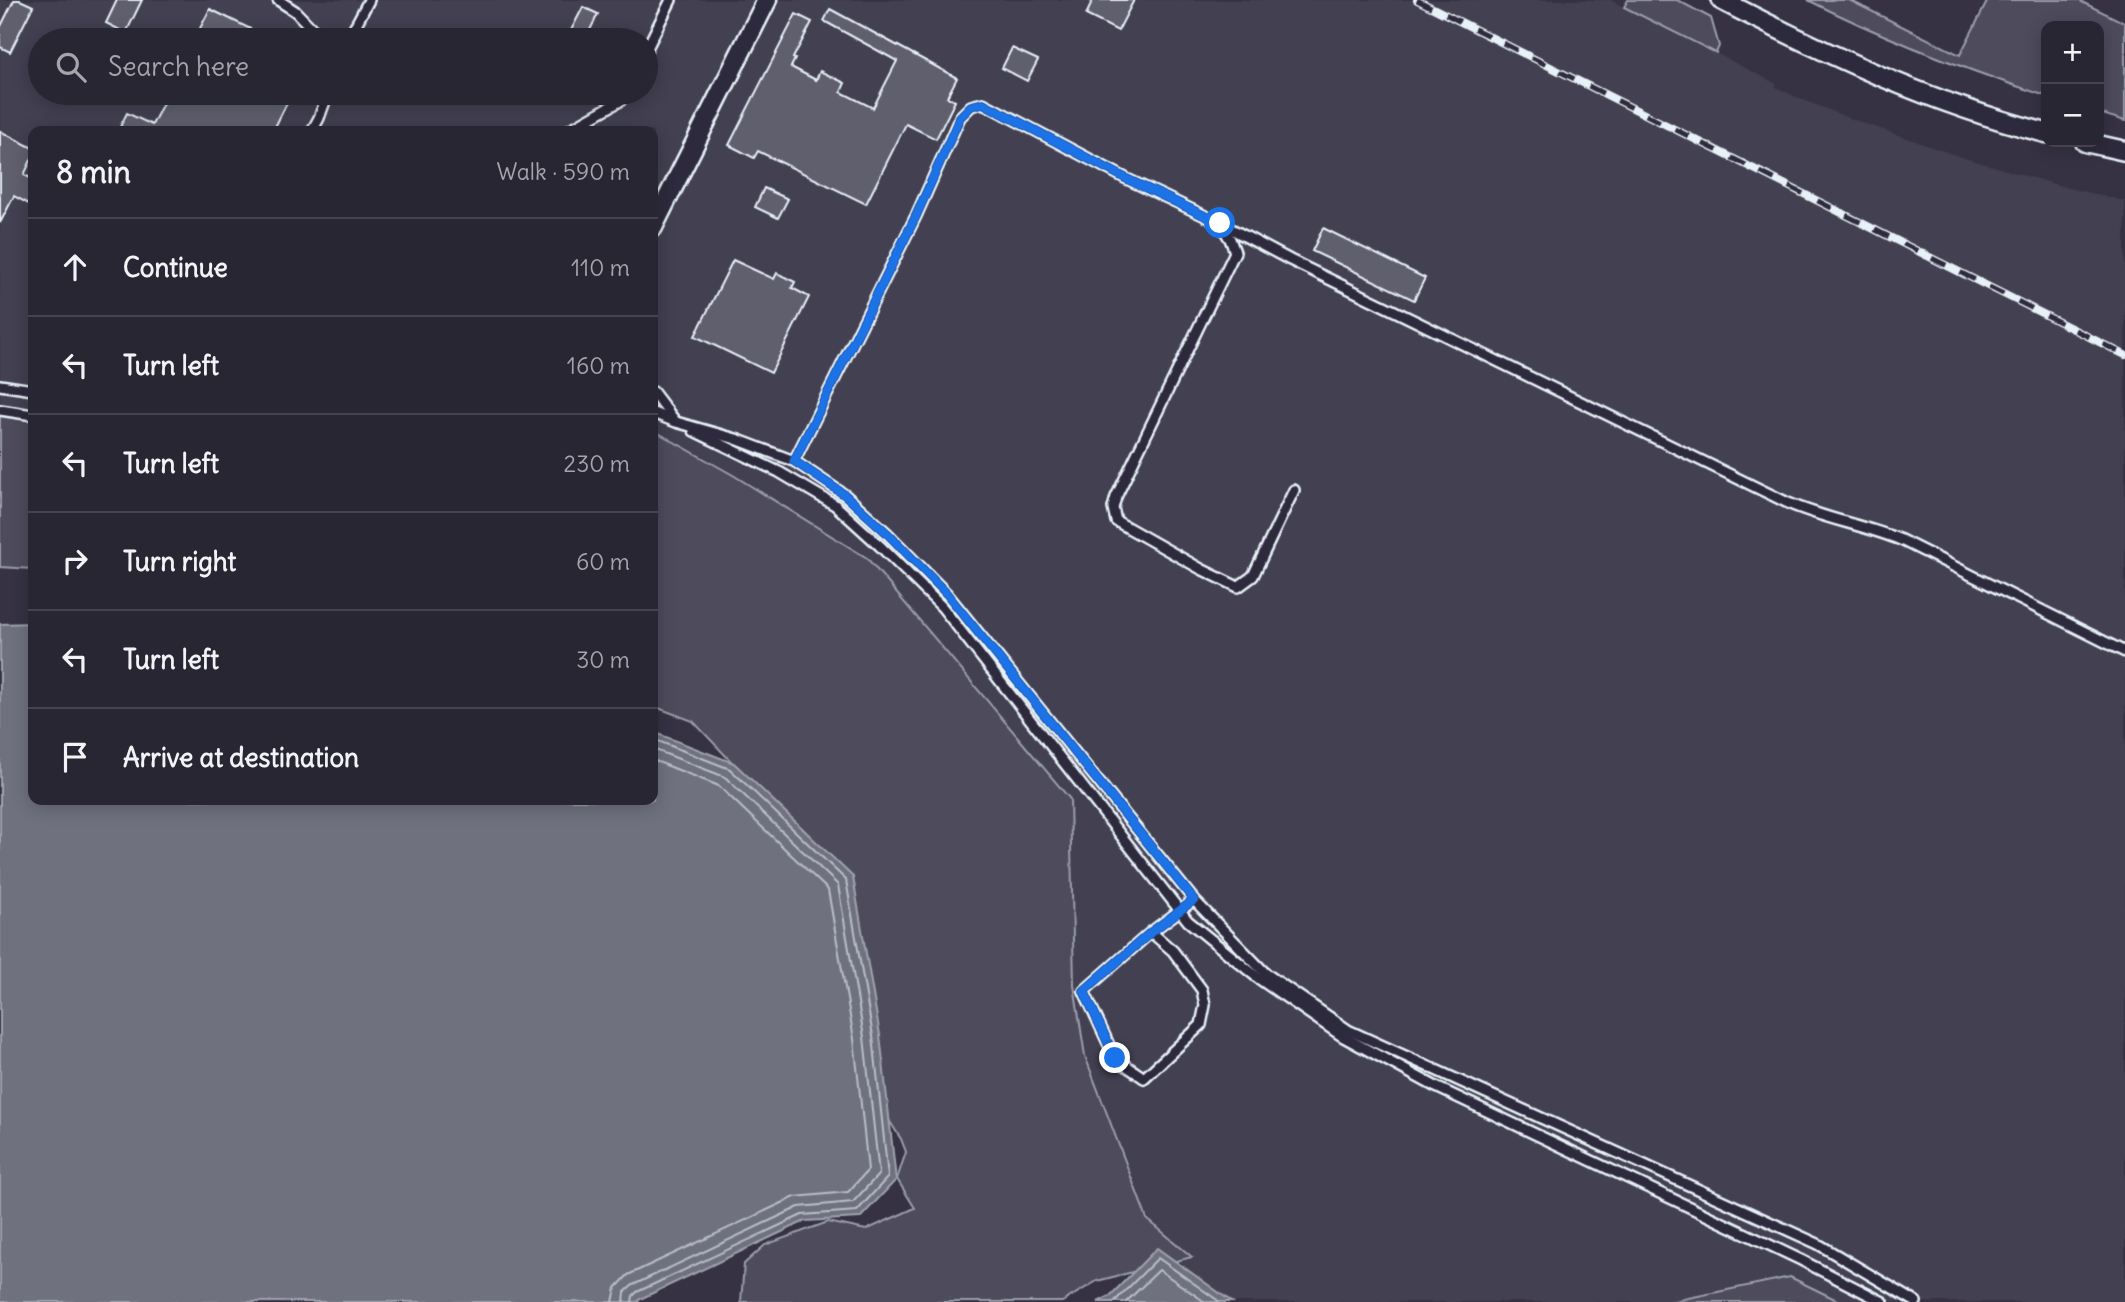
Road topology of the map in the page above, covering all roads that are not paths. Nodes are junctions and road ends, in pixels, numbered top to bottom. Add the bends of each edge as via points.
1 (278, 0) edge
2 (369, 0) edge
3 (671, 0) edge
4 (767, 0) edge
5 (1721, 0) edge
6 (311, 28) edge
7 (354, 28) edge
8 (657, 28) edge
9 (324, 105) edge
10 (613, 105) edge
11 (315, 126) edge
12 (576, 126) edge
13 (2041, 131) edge
14 (2104, 146) edge
15 (2125, 151) edge
16 (658, 217) edge
17 (1220, 223) junction
18 (0, 385) edge
19 (28, 389) edge
20 (658, 399) edge
21 (0, 410) edge
22 (28, 414) edge
23 (658, 415) edge
24 (676, 422) junction
25 (794, 461) junction
26 (1294, 490) dead end
27 (2125, 652) edge
28 (1194, 900) junction
29 (1180, 910) junction
30 (1151, 932) junction
31 (1883, 1302) edge
32 (1916, 1302) edge

1 - 6 lane
2 - 7 lane
3 - 8 lane
4 - 16 street
5 - 13 street via 1850,63
9 - 11 lane
10 - 12 lane
14 - 15 street
17 - 25 lane via 983,103 971,106 960,117
17 - 26 lane via 1235,252 1116,497 1114,516 1238,587 1252,576
17 - 27 lane via 1776,497 1901,540
18 - 19 lane
20 - 24 lane
21 - 22 lane
23 - 24 lane
24 - 25 lane
24 - 29 lane via 835,505 880,546 942,607
25 - 28 lane via 845,495 947,594
28 - 29 lane
28 - 32 lane via 1265,973 1348,1030 1818,1244
29 - 30 lane
29 - 31 lane via 1258,978 1342,1036 1436,1087
30 - 30 lane via 1173,951 1202,990 1205,1005 1202,1025 1144,1078 1115,1058 1084,991

